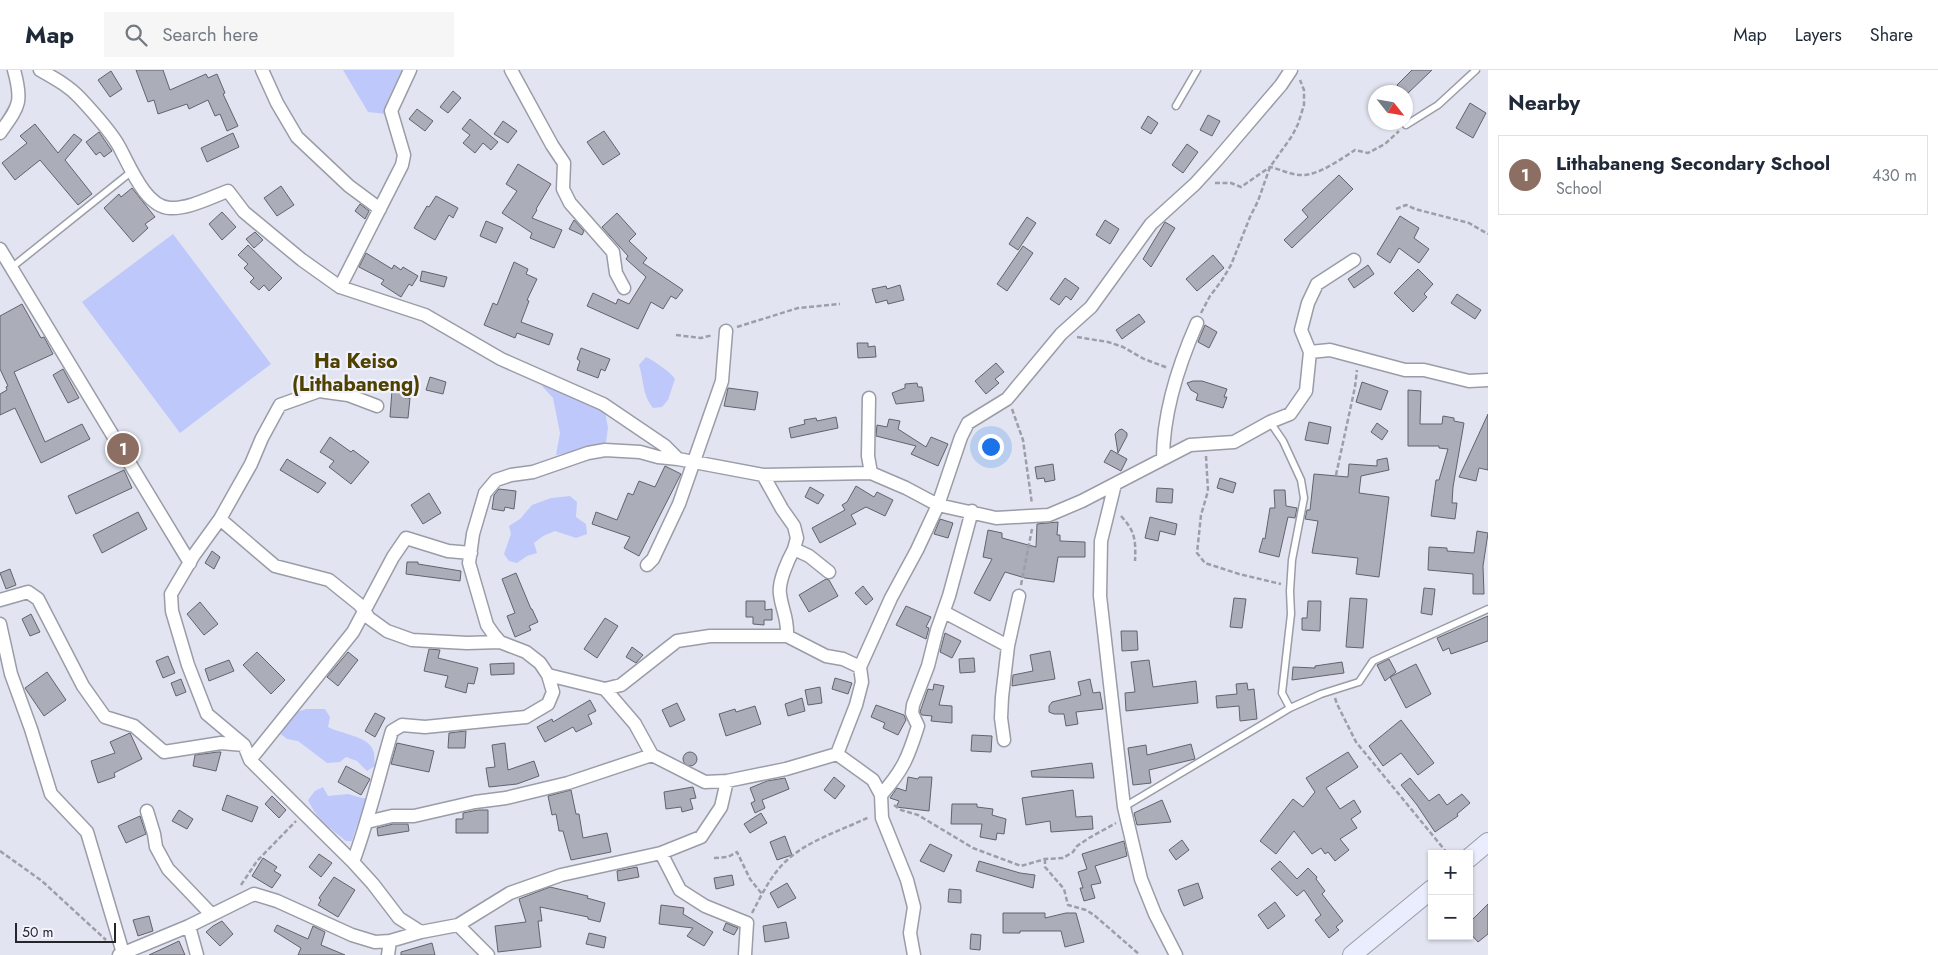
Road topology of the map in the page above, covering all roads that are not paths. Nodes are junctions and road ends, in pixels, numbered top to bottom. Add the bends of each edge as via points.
1 (14, 70) edge
2 (40, 70) edge
3 (262, 70) edge
4 (410, 70) edge
5 (511, 70) edge
6 (1197, 70) edge
7 (1476, 70) edge
8 (1294, 73) edge
9 (1176, 106) dead end
10 (1413, 121) edge
11 (0, 133) edge
12 (131, 172) junction
13 (380, 210) junction
14 (0, 249) edge
15 (1354, 260) dead end
16 (11, 268) junction
17 (340, 287) junction
18 (624, 288) dead end
19 (1197, 323) road end
20 (726, 331) road end
21 (1310, 352) junction
22 (1488, 380) edge
23 (869, 398) dead end
24 (378, 406) dead end
25 (1270, 422) junction
26 (678, 459) junction
27 (1164, 459) junction
28 (694, 462) junction
29 (871, 473) junction
30 (763, 475) junction
31 (1115, 484) junction
32 (938, 505) junction
33 (972, 511) junction
34 (220, 519) junction
35 (794, 549) junction
36 (471, 553) junction
37 (190, 563) junction
38 (647, 565) dead end
39 (829, 572) dead end
40 (1018, 596) road end
41 (0, 600) edge
42 (1488, 609) edge
43 (364, 610) junction
44 (944, 612) junction
45 (0, 624) edge
46 (787, 636) junction
47 (500, 642) junction
48 (1008, 646) junction
49 (860, 667) junction
50 (548, 675) junction
51 (605, 689) junction
52 (1290, 708) junction
53 (1004, 740) dead end
54 (244, 745) junction
55 (837, 754) junction
56 (652, 756) junction
57 (250, 760) junction
58 (727, 781) junction
59 (881, 795) junction
60 (146, 811) dead end
61 (1125, 812) junction
62 (367, 822) junction
63 (1488, 842) edge
64 (661, 853) junction
65 (1473, 855) edge
66 (353, 862) junction
67 (1428, 892) edge
68 (212, 915) junction
69 (458, 925) junction
70 (189, 926) junction
71 (422, 932) junction
72 (390, 941) junction
73 (121, 954) edge
74 (197, 955) edge
75 (388, 955) edge
76 (488, 955) edge
77 (746, 955) edge
78 (914, 955) edge
79 (1176, 955) edge
80 (1352, 955) edge

1 - 11 street via 19,89 17,109
2 - 12 street via 78,96 116,143
3 - 13 street via 297,137
4 - 13 street via 391,111 404,155
5 - 18 street via 564,163 563,189 570,203 614,252 616,273
6 - 9 lane
7 - 10 lane via 1438,105
8 - 32 street via 1195,184 1151,224 1091,307 1061,334 1007,399 968,423
12 - 16 lane
12 - 17 street via 155,203 169,208 194,204 228,191 244,212
13 - 17 street
14 - 16 street
15 - 21 street via 1318,284 1308,303 1301,330
16 - 37 street
17 - 26 street via 425,316 501,359 604,404 665,446
19 - 27 street via 1166,414
20 - 28 street via 722,381
21 - 22 street via 1330,350 1405,370 1424,370 1469,382
21 - 25 street via 1306,391 1290,414
23 - 29 street
24 - 34 street via 348,395 319,391 280,405
25 - 27 street via 1234,442 1190,445
25 - 52 lane via 1283,441 1301,480 1304,498 1292,560 1291,614 1282,693
26 - 28 street
26 - 36 street via 605,450 496,480 485,493
27 - 31 street
28 - 30 street
28 - 38 street via 679,504 653,559
29 - 30 street
29 - 32 street
30 - 35 street via 794,526 797,538
31 - 33 street via 1049,516 996,518
31 - 61 street via 1101,541 1100,596
32 - 33 street
32 - 49 street
33 - 44 street
34 - 37 street
34 - 43 street via 275,566 330,580
35 - 39 street
35 - 46 street via 787,561 780,592 788,622
36 - 43 street via 448,551 406,538
36 - 47 street via 469,563 487,625
37 - 54 street via 171,594 174,620 207,714
40 - 48 street
41 - 54 street via 28,592 38,598 83,686 105,718 134,726 164,752 221,743
42 - 52 lane via 1373,661 1359,682
43 - 47 street via 369,618 388,630 412,640
43 - 57 street via 353,632
44 - 48 street
44 - 59 street via 913,705 912,713 918,726 907,759
45 - 73 street via 11,674 51,794 87,832
46 - 49 street via 826,656
46 - 51 street via 710,636 677,640 621,685
47 - 50 street via 526,652 540,663
48 - 53 street via 1001,718
49 - 55 street via 862,682 856,705
50 - 51 street
50 - 62 street via 553,692 548,704 526,717 425,727 402,725 392,731
51 - 56 street via 635,724
52 - 61 lane
54 - 57 street
55 - 58 street
55 - 59 street via 872,780
56 - 58 street via 705,782
56 - 62 street via 515,796
57 - 66 street
58 - 64 street via 721,807 701,837
59 - 78 street via 882,818 914,906 910,933
60 - 68 street via 156,847 168,869
61 - 79 street via 1140,879
62 - 66 street
63 - 65 main road
64 - 69 street via 561,875 510,893
64 - 77 street via 680,890 705,906 746,923
66 - 71 street via 399,918
67 - 80 main road
68 - 70 street
68 - 72 street via 254,894 352,935 375,942
69 - 71 street
69 - 76 street
70 - 73 street
70 - 74 street
71 - 72 street
72 - 75 street

